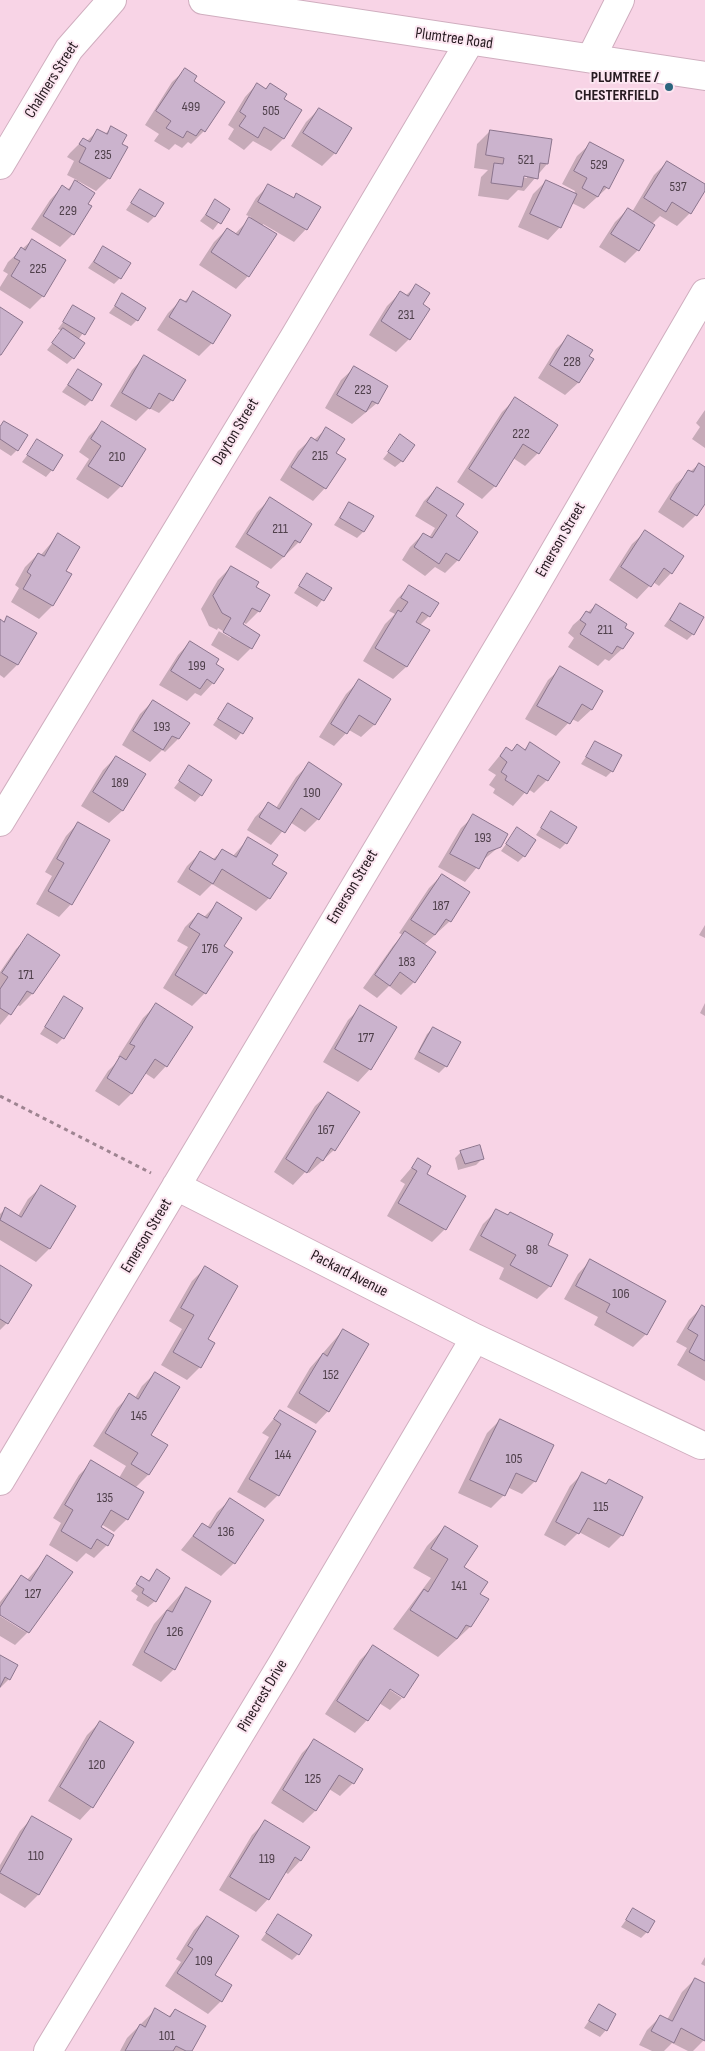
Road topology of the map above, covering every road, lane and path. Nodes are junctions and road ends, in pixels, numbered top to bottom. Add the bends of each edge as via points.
1 (112, 0) edge
2 (203, 0) edge
3 (620, 0) edge
4 (470, 42) junction
5 (591, 58) junction
6 (705, 76) edge
7 (0, 165) edge
8 (705, 293) edge
9 (0, 822) edge
10 (0, 1096) edge
11 (176, 1186) junction
12 (475, 1338) junction
13 (701, 1444) dead end
14 (0, 1481) edge
15 (48, 2051) edge

1 - 7 street, Chalmers Street via 69,49
2 - 4 street, Plumtree Road
3 - 5 street
4 - 5 street, Plumtree Road
4 - 9 street, Dayton Street
5 - 6 street, Plumtree Road
8 - 11 street, Emerson Street via 522,607
10 - 11 path
11 - 12 street, Packard Avenue
11 - 14 street, Emerson Street
12 - 13 street, Packard Avenue
12 - 15 street, Pinecrest Drive via 284,1662

